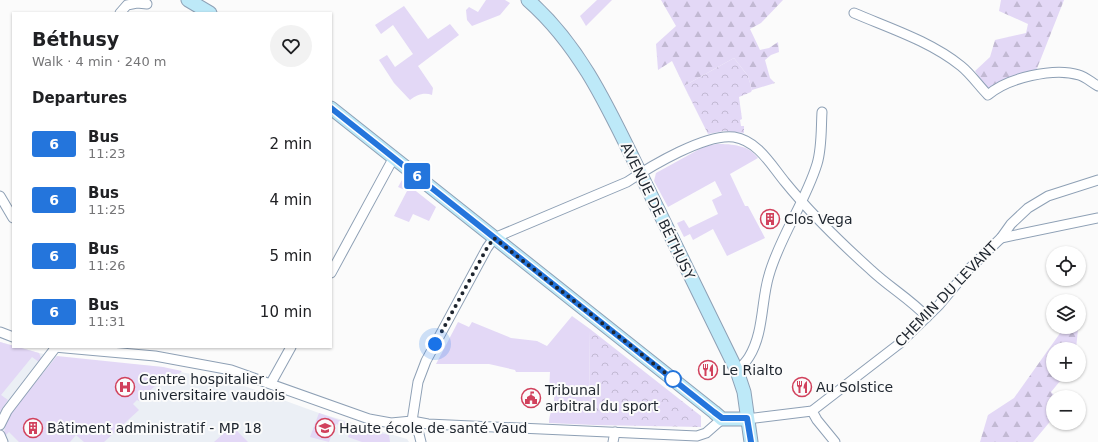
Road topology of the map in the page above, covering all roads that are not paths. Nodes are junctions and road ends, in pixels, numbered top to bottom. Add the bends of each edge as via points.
1 (188, 0) edge
2 (528, 0) edge
3 (149, 6) edge
4 (121, 12) edge
5 (208, 12) edge
6 (854, 13) dead end
7 (1098, 86) edge
8 (332, 109) edge
9 (822, 112) dead end
10 (394, 157) junction
11 (640, 174) junction
12 (1098, 180) edge
13 (0, 196) edge
14 (802, 202) junction
15 (10, 204) edge
16 (1098, 218) edge
17 (494, 238) junction
18 (1001, 238) junction
19 (332, 271) edge
20 (927, 317) junction
21 (0, 332) edge
22 (12, 337) edge
23 (54, 348) edge
24 (76, 348) edge
25 (290, 348) edge
26 (98, 349) edge
27 (156, 352) edge
28 (737, 371) junction
29 (271, 383) junction
30 (812, 411) junction
31 (722, 418) junction
32 (747, 418) junction
33 (412, 421) junction
34 (0, 425) edge
35 (615, 432) junction
36 (0, 435) edge
37 (3, 442) edge
38 (421, 442) edge
39 (613, 442) edge
40 (751, 442) edge
41 (835, 442) edge

1 - 5 street
2 - 11 street, AVENUE DE BÉTHUSY via 573,48 594,82
3 - 4 street via 137,3 127,5
6 - 7 street via 944,54 962,67 988,95 995,89 1032,76 1057,71 1080,75
8 - 10 street
9 - 14 street via 818,162
10 - 17 street
10 - 19 street
11 - 14 street via 702,142 735,137 749,141
11 - 17 street via 627,182
11 - 28 street, AVENUE DE BÉTHUSY
12 - 18 street, CHEMIN DU LEVANT via 1036,202 1011,224
13 - 15 street
14 - 20 street via 872,271
14 - 28 street via 783,235 772,264 762,316 750,357
16 - 18 street
17 - 31 street
17 - 33 street via 426,361 418,382
18 - 20 street, CHEMIN DU LEVANT via 970,268
20 - 30 street, CHEMIN DU LEVANT via 899,344
21 - 22 street
23 - 34 street via 7,411
24 - 26 street
25 - 29 street
26 - 27 street
27 - 29 street via 231,370
28 - 32 street, AVENUE DE BÉTHUSY via 744,392
29 - 33 street via 369,419 391,424
30 - 32 street
30 - 41 street
31 - 32 street
31 - 35 street via 706,433 697,436
32 - 40 street, AVENUE DE BÉTHUSY
33 - 35 street via 428,424
33 - 38 street
35 - 39 street
36 - 37 street

